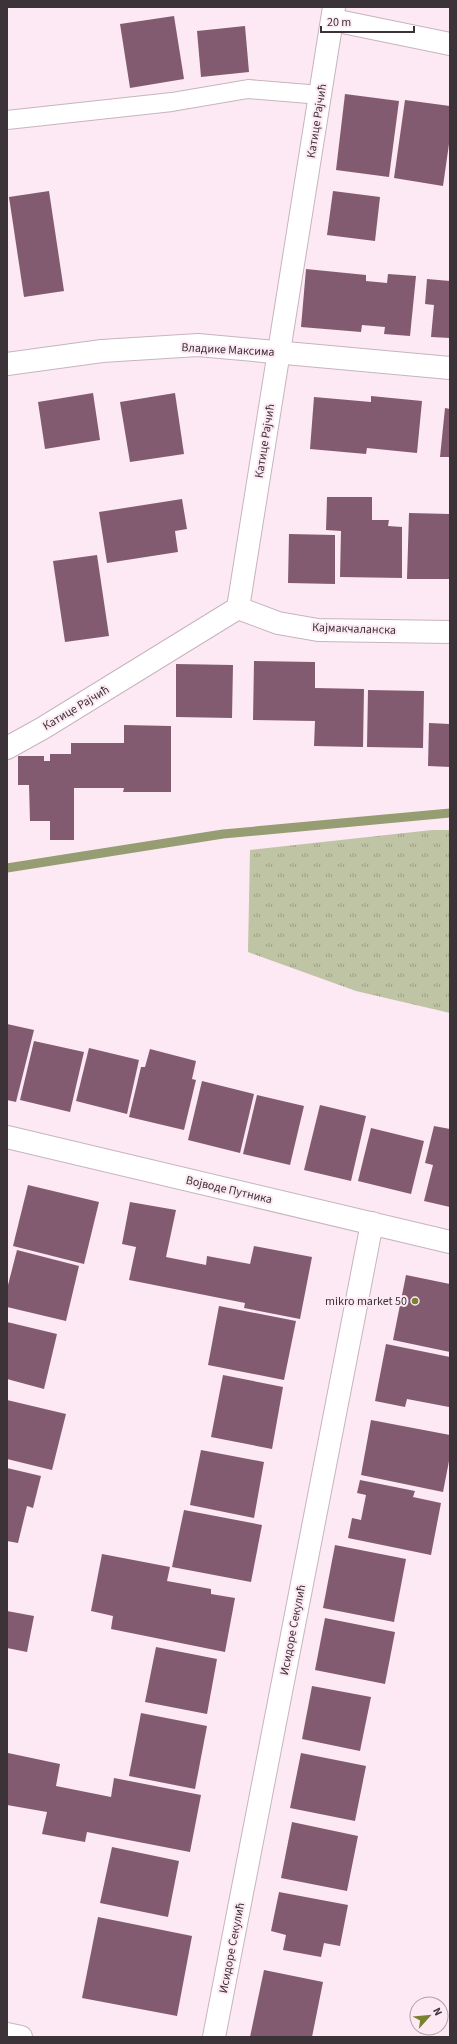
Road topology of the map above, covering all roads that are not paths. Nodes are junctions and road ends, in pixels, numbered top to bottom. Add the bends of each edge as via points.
1 (334, 14) edge
2 (450, 44) edge
3 (321, 96) junction
4 (7, 120) edge
5 (280, 352) junction
6 (7, 364) edge
7 (450, 368) edge
8 (238, 608) junction
9 (450, 632) edge
10 (7, 748) edge
11 (8, 1140) edge
12 (372, 1223) junction
13 (450, 1242) edge
14 (7, 2034) edge
15 (21, 2037) edge
16 (214, 2037) edge

1 - 2 street
1 - 3 street, Катице Рајчић
3 - 4 lane via 248,89 172,102
3 - 5 street, Катице Рајчић
5 - 6 street, Владике Максима via 198,345 102,351
5 - 7 street, Владике Максима
5 - 8 street, Катице Рајчић
8 - 9 street, Кајмакчаланска via 278,623 318,630
8 - 10 street, Катице Рајчић
11 - 12 street, Војводе Путника
12 - 13 street, Војводе Путника
12 - 16 street, Исидоре Секулић
14 - 15 street

